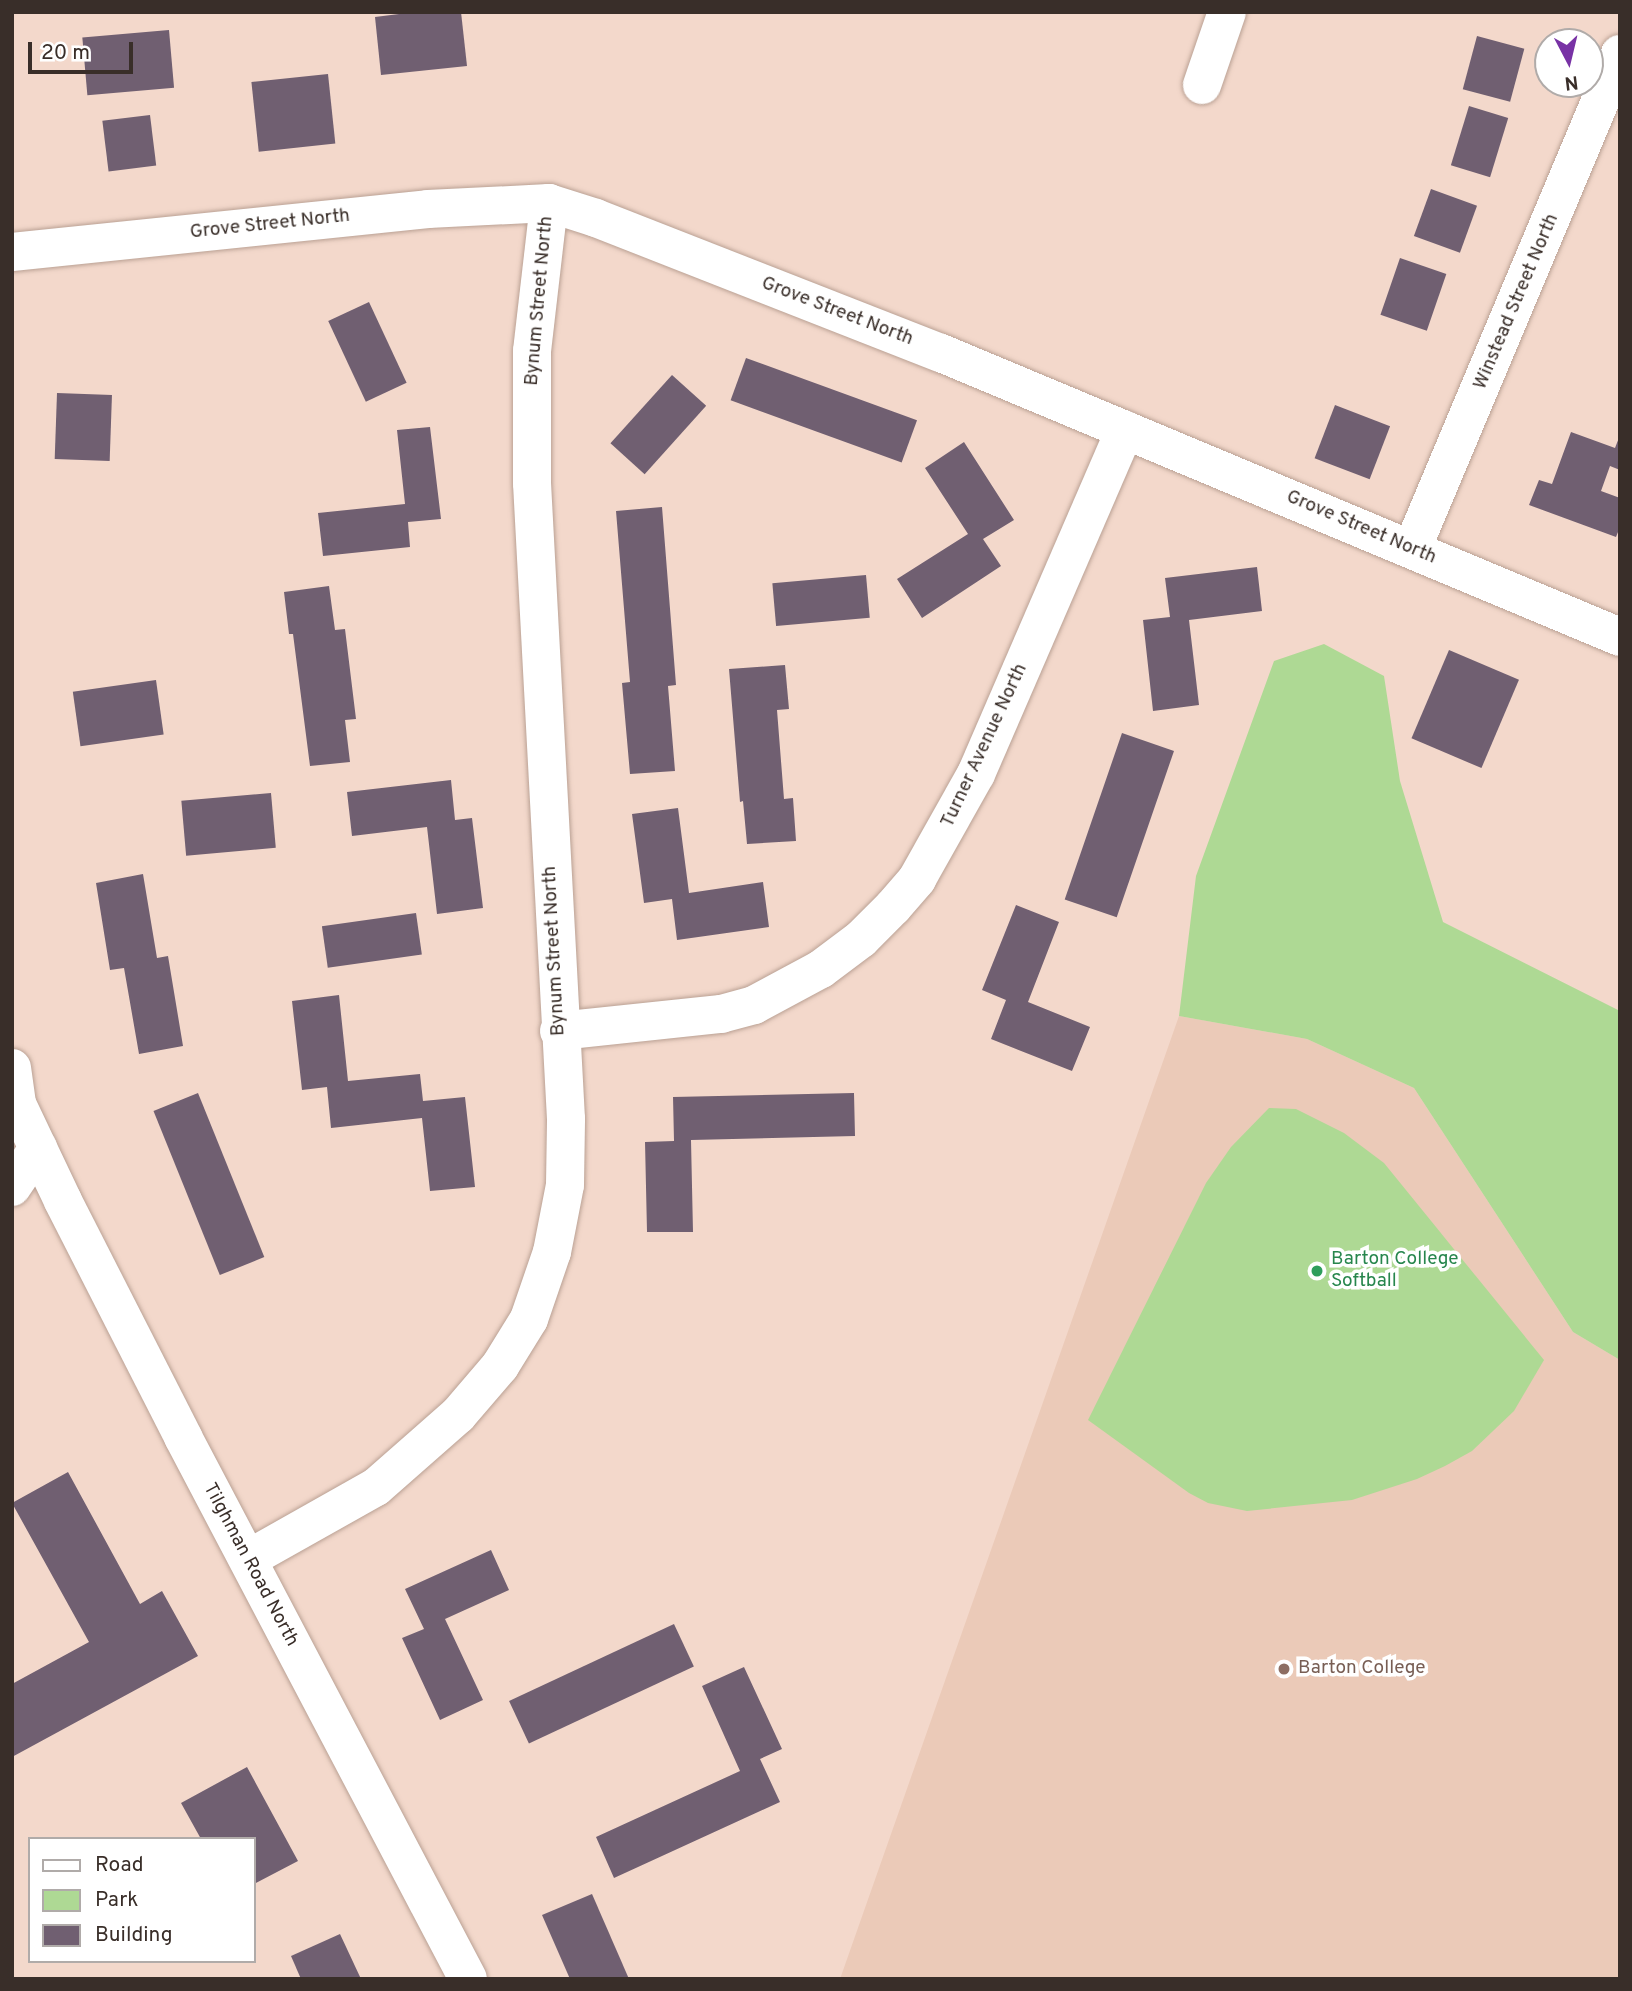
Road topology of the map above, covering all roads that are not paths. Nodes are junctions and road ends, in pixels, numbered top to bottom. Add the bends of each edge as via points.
1 (1227, 12) edge
2 (1620, 54) edge
3 (1202, 85) dead end
4 (549, 203) junction
5 (12, 252) edge
6 (1125, 430) junction
7 (1412, 549) junction
8 (1620, 637) edge
9 (559, 1031) junction
10 (12, 1068) edge
11 (38, 1148) junction
12 (12, 1186) edge
13 (248, 1559) junction
14 (468, 1979) edge

1 - 3 street
2 - 7 street, Winstead Street North
4 - 5 street, Grove Street North via 428,209
4 - 6 street, Grove Street North via 928,348
4 - 9 street, Bynum Street North via 532,351 532,483
6 - 7 street, Grove Street North
6 - 9 street, Turner Avenue North via 976,774 917,879 893,907 861,939 821,968 754,1005 721,1014
7 - 8 street, Grove Street North
9 - 13 street, Bynum Street North via 566,1119 565,1185 552,1252 529,1319 500,1366 417,1453 376,1487
10 - 11 street, Tilghman Road North via 18,1104
11 - 12 street
11 - 13 street, Tilghman Road North
13 - 14 street, Tilghman Road North

